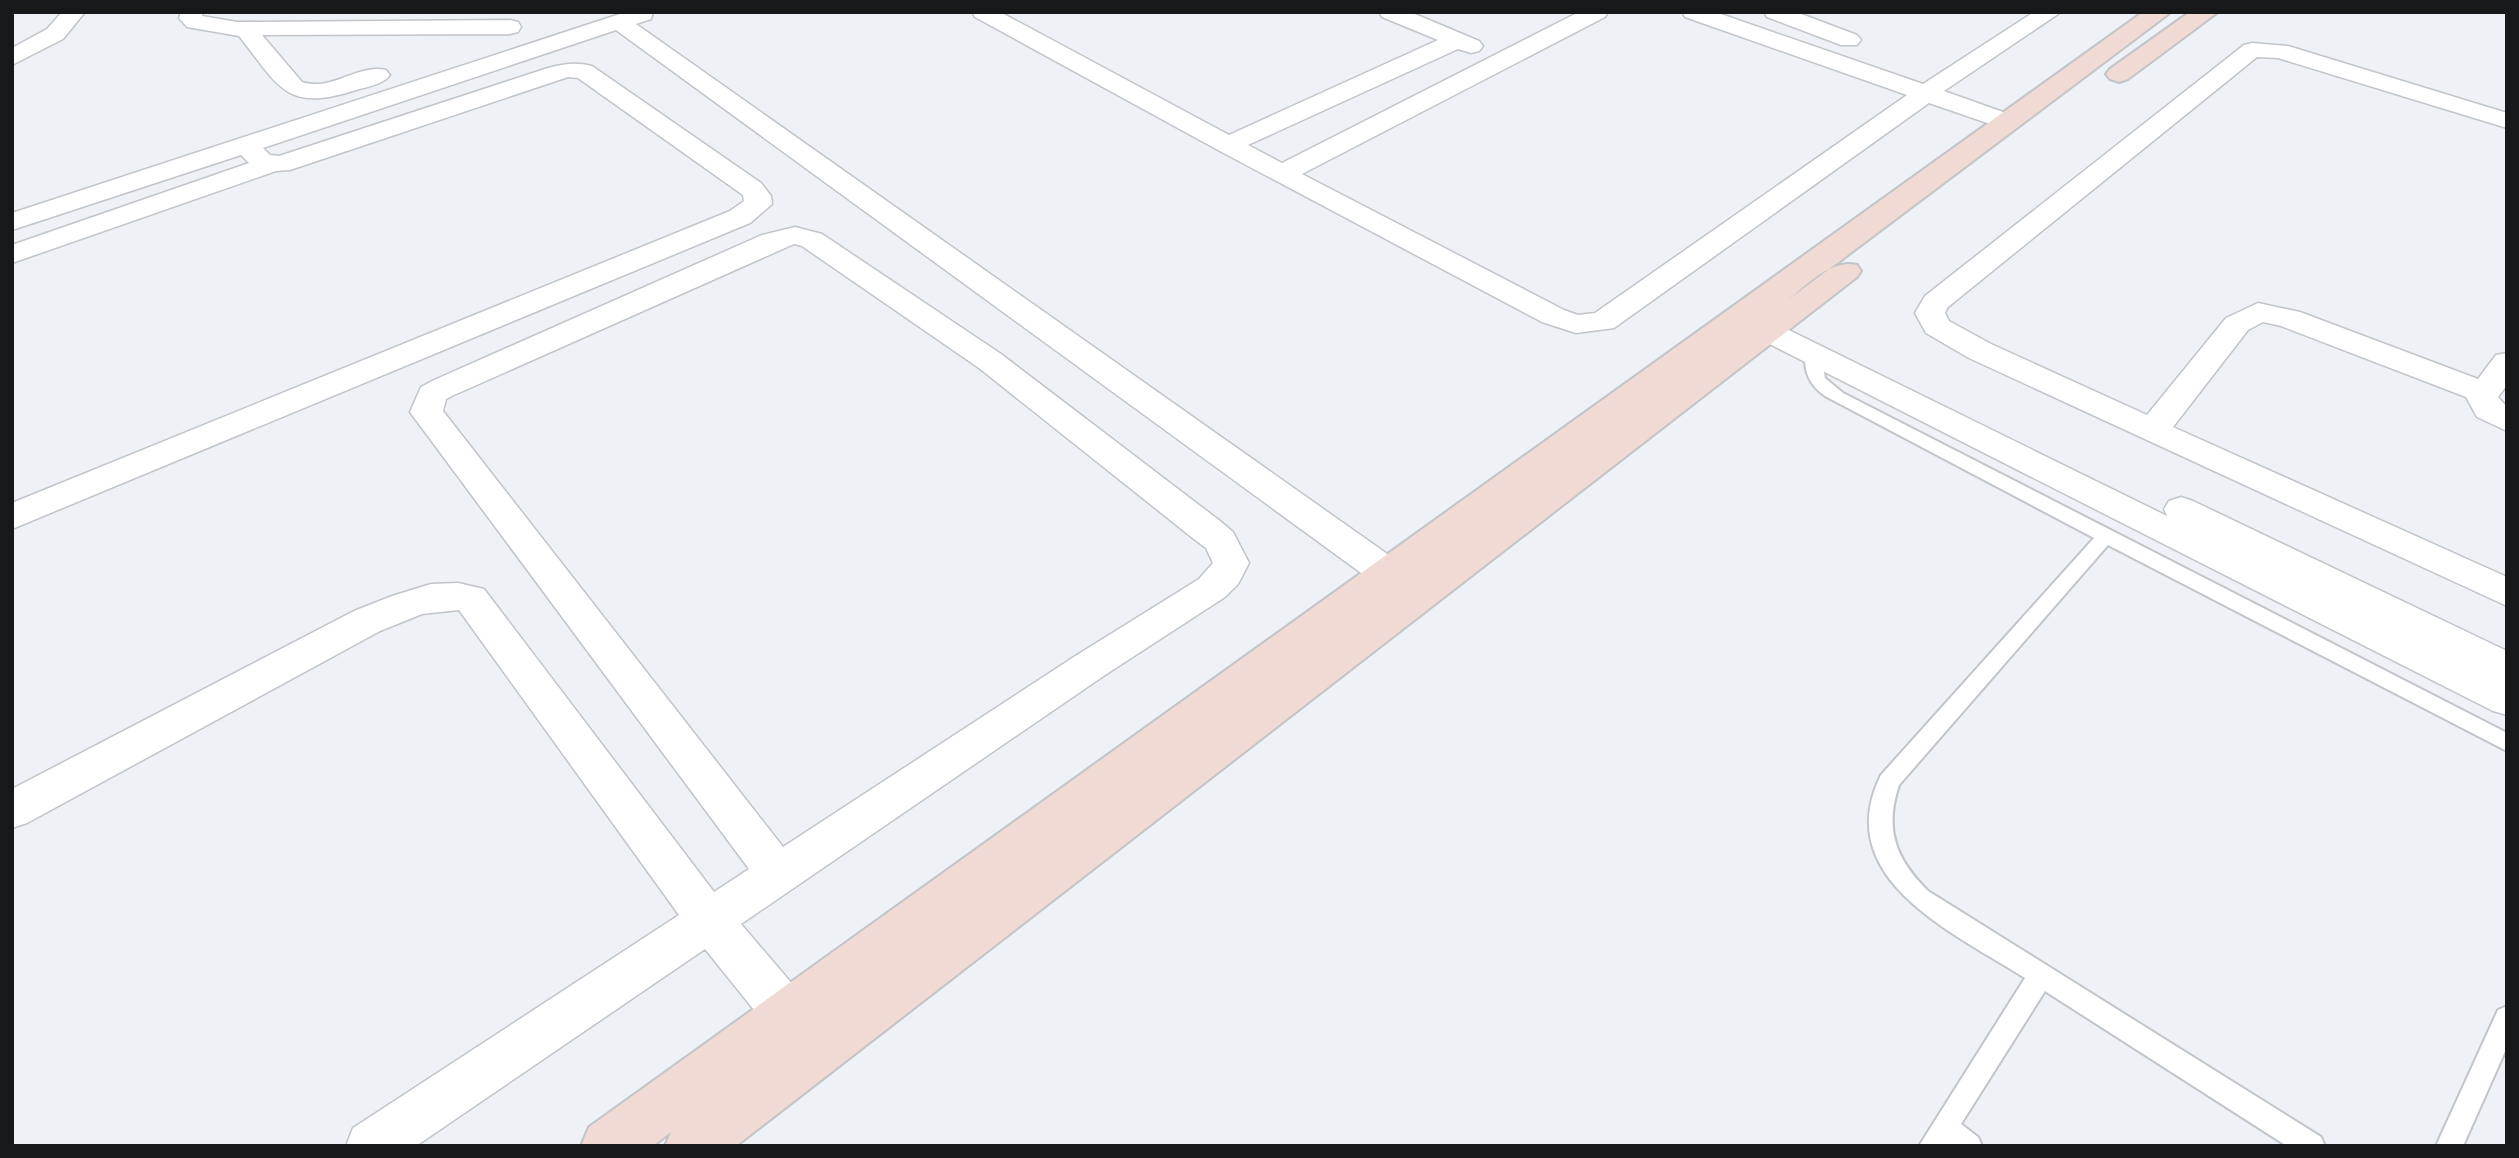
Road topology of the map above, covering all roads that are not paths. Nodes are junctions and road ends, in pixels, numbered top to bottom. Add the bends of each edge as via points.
1 (48, 12) edge
2 (74, 12) edge
3 (192, 12) edge
4 (648, 12) edge
5 (983, 12) edge
6 (1390, 12) edge
7 (1597, 12) edge
8 (1693, 12) edge
9 (1775, 12) edge
10 (2050, 12) edge
11 (2160, 12) edge
12 (2206, 12) edge
13 (405, 20) edge
14 (346, 22) edge
15 (619, 22) junction
16 (239, 28) junction
17 (521, 29) edge
18 (1458, 40) junction
19 (12, 44) edge
20 (1875, 49) dead end
21 (451, 51) dead end
22 (12, 58) edge
23 (1505, 60) junction
24 (1926, 80) junction
25 (2507, 121) edge
26 (2008, 122) junction
27 (245, 145) junction
28 (1227, 145) junction
29 (269, 165) junction
30 (1282, 174) junction
31 (12, 222) edge
32 (12, 255) edge
33 (1763, 317) junction
34 (1813, 354) junction
35 (2507, 362) edge
36 (2485, 393) junction
37 (2507, 421) edge
38 (2152, 430) junction
39 (12, 517) edge
40 (2106, 536) junction
41 (1404, 585) junction
42 (2507, 593) edge
43 (2507, 668) edge
44 (2507, 700) edge
45 (2507, 743) edge
46 (12, 810) edge
47 (777, 873) junction
48 (709, 920) junction
49 (2041, 975) junction
50 (788, 1015) junction
51 (2507, 1018) edge
52 (2500, 1054) edge
53 (1938, 1136) edge
54 (371, 1146) edge
55 (608, 1146) edge
56 (692, 1146) edge
57 (1969, 1146) edge
58 (2312, 1146) edge
59 (2449, 1146) edge

1 - 19 street
2 - 22 street via 55,34
3 - 16 street via 190,18 195,22
4 - 15 street
5 - 28 street
6 - 18 street
7 - 23 street
8 - 24 street
9 - 20 street
10 - 24 street via 1950,76
11 - 26 street
12 - 33 street
13 - 14 street
13 - 17 street
14 - 16 street
14 - 16 street via 398,69 310,92 293,87 246,30
15 - 17 street
15 - 41 street
17 - 21 street
17 - 27 street
18 - 23 street
18 - 28 street
23 - 30 street
24 - 26 street
24 - 30 street via 1603,322 1576,324 1553,316
25 - 38 street via 2280,51 2252,50 1936,302 1930,313 1937,327 1954,338
26 - 33 street
27 - 29 street
27 - 31 street
28 - 30 street
29 - 32 street
29 - 39 street via 577,69 752,189 758,204 740,217
33 - 34 street
33 - 41 street
33 - 43 street
34 - 40 lane via 1816,381 1838,397
34 - 44 street
35 - 36 street
36 - 37 street via 2482,397 2488,410
36 - 38 street via 2289,318 2258,312 2237,324
38 - 42 street
40 - 45 lane
40 - 49 lane via 1889,781 1881,808 1885,847 1895,871 1920,898
41 - 50 street
41 - 56 street
46 - 48 street via 367,621 409,603 454,594 471,599
47 - 47 street via 426,412 432,394 443,388 772,241 795,235 812,240 990,361 1220,541 1231,563 1212,588
47 - 48 street
48 - 50 street
48 - 54 street
49 - 53 lane
49 - 58 lane
50 - 55 street
51 - 52 lane
52 - 59 lane
53 - 57 lane

